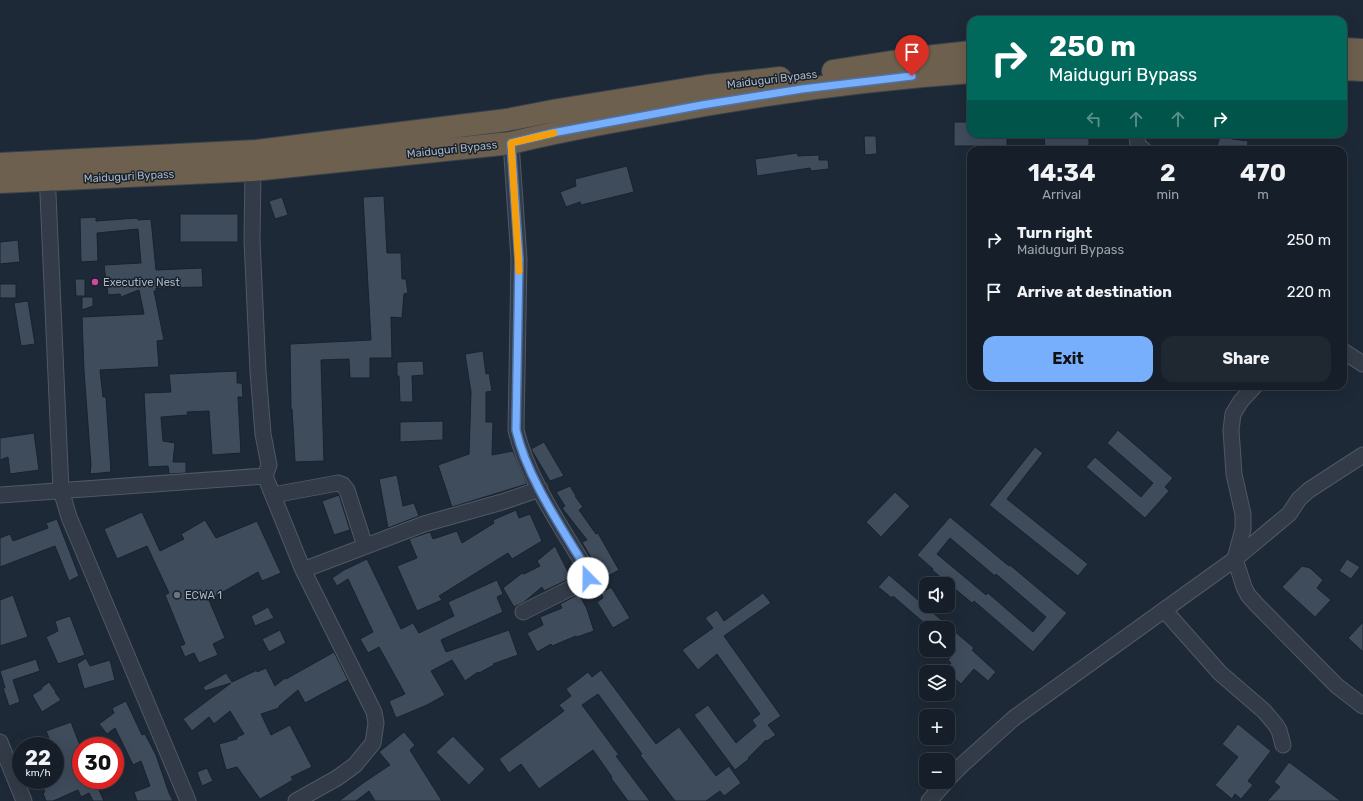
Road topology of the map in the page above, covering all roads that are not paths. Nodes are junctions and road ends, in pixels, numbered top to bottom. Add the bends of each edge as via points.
1 (1347, 49) edge
2 (1363, 50) edge
3 (967, 52) edge
4 (1347, 68) edge
5 (1363, 70) edge
6 (967, 72) edge
7 (507, 120) junction
8 (511, 143) junction
9 (0, 164) edge
10 (254, 170) junction
11 (47, 171) junction
12 (0, 182) edge
13 (1347, 354) edge
14 (1363, 364) edge
15 (1251, 390) edge
16 (1363, 455) edge
17 (266, 476) junction
18 (540, 489) junction
19 (61, 490) junction
20 (0, 495) edge
21 (273, 495) junction
22 (365, 546) junction
23 (1235, 560) junction
24 (303, 570) junction
25 (1165, 611) junction
26 (523, 612) dead end
27 (1363, 706) edge
28 (0, 742) edge
29 (1283, 745) dead end
30 (955, 772) edge
31 (940, 789) edge
32 (24, 801) edge
33 (188, 801) edge
34 (296, 801) edge
35 (929, 801) edge

1 - 2 highway
3 - 7 highway, Maiduguri Bypass via 707,86
4 - 5 highway
6 - 8 highway, Maiduguri Bypass via 802,89 680,109
7 - 8 street
7 - 11 highway, Maiduguri Bypass via 257,150
8 - 10 highway, Maiduguri Bypass
8 - 18 street via 519,259 516,430 526,461
9 - 11 highway, Maiduguri Bypass
10 - 11 highway, Maiduguri Bypass
10 - 17 street via 252,240 258,372 268,465
11 - 12 highway, Maiduguri Bypass
11 - 19 street
13 - 14 street
15 - 23 street via 1233,414 1231,430 1234,474 1243,514 1243,529
16 - 23 street via 1309,490 1289,514
17 - 19 street
17 - 21 street
18 - 22 street via 424,524
18 - 26 street via 587,570 588,578
19 - 20 street
19 - 33 street via 69,517
21 - 22 street via 338,483 343,485 347,490
21 - 24 street
22 - 24 street
23 - 25 street
23 - 27 street via 1248,595 1337,686
24 - 34 street via 374,712 376,723 373,743 355,765
25 - 29 street via 1220,673 1264,711 1279,730
25 - 30 street via 1014,718
28 - 32 street
31 - 35 street

